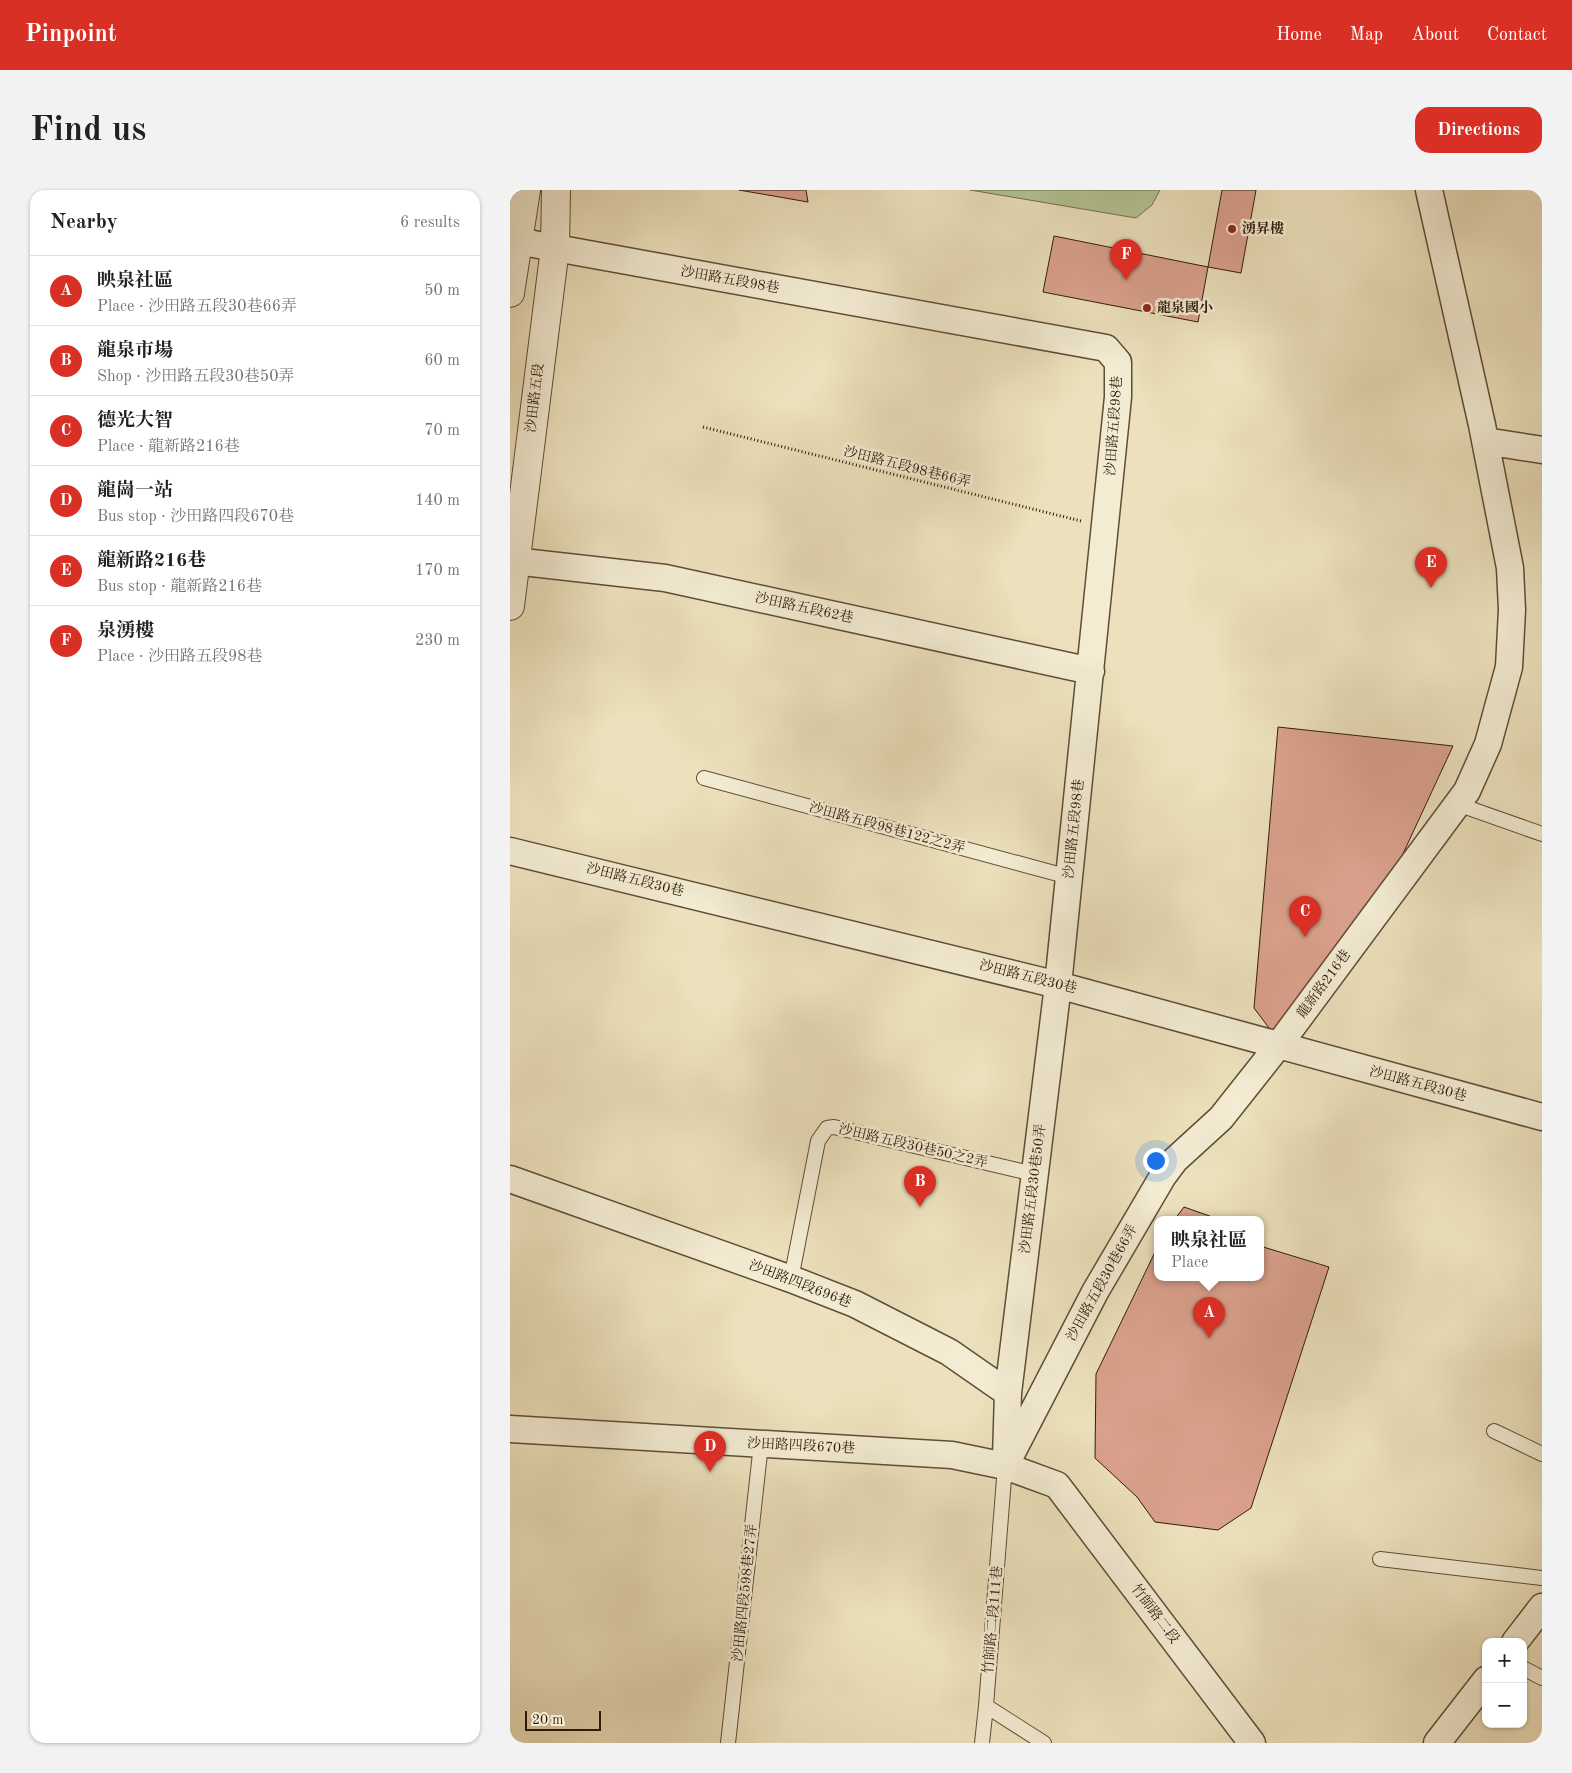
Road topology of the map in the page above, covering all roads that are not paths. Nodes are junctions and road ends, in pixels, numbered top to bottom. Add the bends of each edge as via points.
1 (526, 190) edge
2 (556, 190) edge
3 (1430, 190) edge
4 (514, 239) edge
5 (555, 248) junction
6 (510, 293) edge
7 (1485, 441) junction
8 (1542, 450) edge
9 (514, 561) junction
10 (510, 606) edge
11 (1091, 671) junction
12 (704, 778) dead end
13 (1457, 804) junction
14 (1542, 834) edge
15 (510, 851) edge
16 (1069, 877) junction
17 (1058, 984) junction
18 (1278, 1046) junction
19 (1542, 1117) edge
20 (1034, 1174) junction
21 (510, 1179) edge
22 (791, 1279) junction
23 (1008, 1393) junction
24 (510, 1429) edge
25 (1494, 1431) dead end
26 (761, 1444) junction
27 (1542, 1454) edge
28 (1006, 1466) junction
29 (1057, 1485) joint
30 (1380, 1559) dead end
31 (1542, 1578) edge
32 (1542, 1607) edge
33 (1518, 1638) edge
34 (1527, 1670) edge
35 (1542, 1678) edge
36 (1484, 1683) edge
37 (986, 1706) junction
38 (728, 1743) edge
39 (982, 1743) edge
40 (1044, 1743) edge
41 (1252, 1743) edge
42 (1437, 1743) edge

1 - 4 street
2 - 5 street, 沙田路五段
3 - 7 street, 龍新路216巷
4 - 5 street, 沙田路五段98巷
4 - 6 street
5 - 9 street, 沙田路五段
5 - 11 street, 沙田路五段98巷 via 1106,348 1118,362 1118,396
7 - 8 street
7 - 13 street, 龍新路216巷 via 1510,568 1509,667 1488,744 1467,792
9 - 10 street, 沙田路五段
9 - 11 street, 沙田路五段62巷 via 665,578
11 - 16 street, 沙田路五段98巷
12 - 16 lane, 沙田路五段98巷122之2弄
13 - 14 lane
13 - 18 street, 龍新路216巷
15 - 17 street, 沙田路五段30巷
16 - 17 street, 沙田路五段98巷
17 - 18 street, 沙田路五段30巷
17 - 20 street, 沙田路五段30巷50弄
18 - 19 street, 沙田路五段30巷
18 - 28 street, 沙田路五段30巷66弄 via 1221,1118 1175,1160 1163,1176 1095,1292
20 - 22 lane, 沙田路五段30巷50之2弄 via 827,1128 818,1141
20 - 23 street, 沙田路五段30巷50弄
21 - 22 street, 沙田路四段696巷
22 - 23 street, 沙田路四段696巷 via 856,1304 908,1329 949,1352
23 - 28 street
24 - 26 street, 沙田路四段670巷
25 - 27 lane
26 - 28 street, 沙田路四段670巷 via 952,1455
26 - 38 lane, 沙田路四段598巷27弄
28 - 29 street, 沙田路四段670巷
28 - 37 lane, 竹師路二段111巷
29 - 41 street, 竹師路二段
30 - 31 lane
32 - 33 street
34 - 35 lane
36 - 42 street
37 - 39 lane, 竹師路二段111巷
37 - 40 lane

